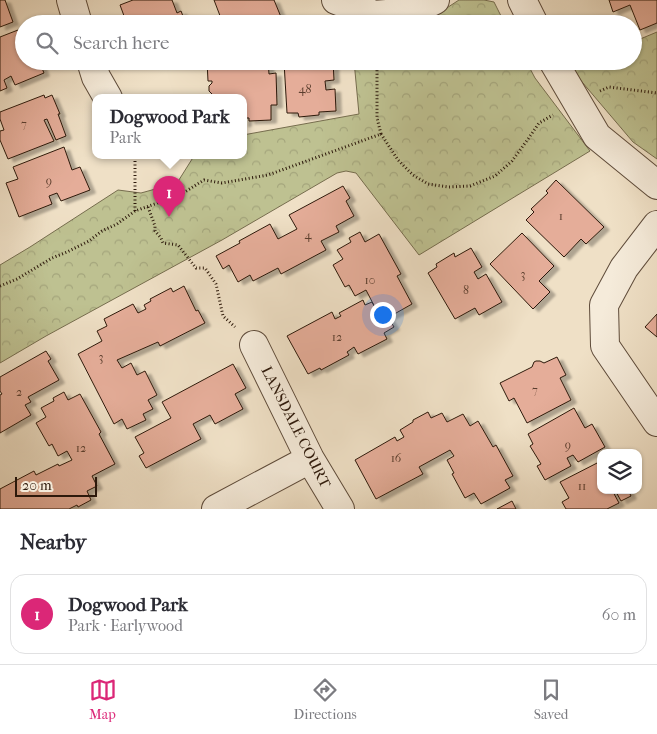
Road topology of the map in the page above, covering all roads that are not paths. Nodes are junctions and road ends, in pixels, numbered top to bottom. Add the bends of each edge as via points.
1 (71, 0) edge
2 (336, 0) edge
3 (435, 0) edge
4 (522, 0) edge
5 (75, 15) edge
6 (530, 15) edge
7 (94, 70) edge
8 (558, 70) edge
9 (106, 94) edge
10 (657, 185) edge
11 (657, 225) edge
12 (254, 345) road end
13 (657, 422) edge
14 (310, 459) junction
15 (216, 509) edge
16 (340, 509) edge

1 - 5 street
2 - 3 street via 374,15 411,12
4 - 6 street
7 - 9 street
8 - 10 street via 598,136
11 - 13 street via 624,268 604,306 606,346
12 - 14 street, LANSDALE COURT
14 - 15 street
14 - 16 street, LANSDALE COURT

